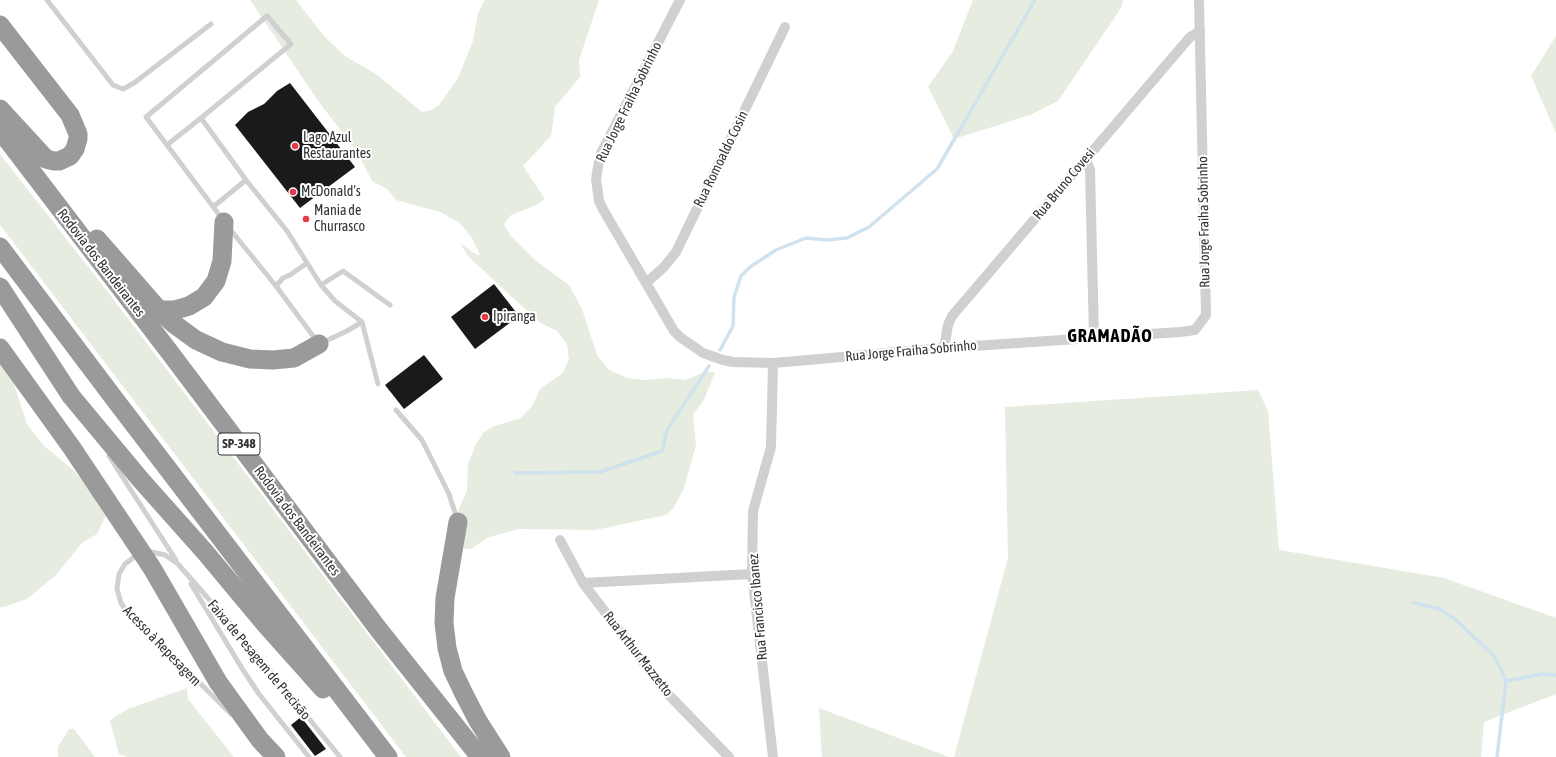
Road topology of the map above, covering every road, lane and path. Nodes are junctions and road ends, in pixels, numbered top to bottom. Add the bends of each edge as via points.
1 (47, 0) edge
2 (680, 0) edge
3 (1199, 0) edge
4 (210, 24) dead end
5 (0, 25) edge
6 (785, 27) dead end
7 (1200, 31) junction
8 (0, 109) edge
9 (201, 118) junction
10 (0, 130) edge
11 (167, 145) junction
12 (1086, 159) junction
13 (246, 180) junction
14 (54, 202) junction
15 (213, 207) junction
16 (224, 222) junction
17 (0, 247) edge
18 (307, 263) junction
19 (646, 283) junction
20 (321, 285) junction
21 (276, 286) junction
22 (0, 287) edge
23 (390, 305) dead end
24 (159, 310) junction
25 (362, 322) junction
26 (1094, 338) junction
27 (319, 344) junction
28 (0, 348) edge
29 (944, 348) junction
30 (772, 363) junction
31 (378, 384) dead end
32 (72, 396) junction
33 (396, 410) dead end
34 (97, 436) dead end
35 (106, 450) dead end
36 (458, 522) joint
37 (560, 540) dead end
38 (142, 554) junction
39 (178, 564) junction
40 (752, 574) junction
41 (582, 583) junction
42 (260, 740) junction
43 (276, 757) edge
44 (309, 757) edge
45 (340, 757) edge
46 (387, 757) edge
47 (480, 757) edge
48 (501, 757) edge
49 (729, 757) edge
50 (773, 757) edge

1 - 4 lane via 113,85 123,89
2 - 19 street, Rua Jorge Fraiha Sobrinho via 600,155 596,171 597,190 604,211
3 - 7 street, Rua Jorge Fraiha Sobrinho
5 - 8 highway via 70,115 78,134 75,149 70,156 59,161 46,158
6 - 19 street, Rua Romoaldo Cosin via 676,252
7 - 12 street, Rua Bruno Covesi via 1190,37
7 - 26 street, Rua Jorge Fraiha Sobrinho via 1206,314 1194,330
9 - 11 lane
9 - 11 lane via 290,44 267,16 146,116
9 - 13 lane
10 - 14 highway, Rodovia dos Bandeirantes / SP-348
11 - 15 lane
12 - 26 street via 1090,170
12 - 29 street, Rua Bruno Covesi via 952,316
13 - 15 lane
13 - 18 lane via 288,231
14 - 24 highway via 91,232
14 - 47 highway, Rodovia dos Bandeirantes / SP-348 via 374,624
15 - 16 lane
16 - 21 lane
16 - 24 highway via 222,261 212,287 204,297 189,306 175,310
17 - 46 highway
18 - 20 lane
18 - 21 lane via 283,278
19 - 30 street, Rua Jorge Fraiha Sobrinho via 674,331 695,348 713,358 733,362
20 - 23 lane via 343,271
20 - 25 lane
21 - 27 lane
22 - 32 highway
24 - 27 highway via 196,340 222,352 250,359 294,358
25 - 27 lane
25 - 31 lane
26 - 29 street, Rua Jorge Fraiha Sobrinho
28 - 38 highway via 72,448
29 - 30 street, Rua Jorge Fraiha Sobrinho
30 - 40 street, Rua Francisco Ibanez via 771,447 754,511
32 - 34 lane
32 - 46 highway via 140,480 205,552 274,635
33 - 36 lane via 422,440 448,494
35 - 39 lane, Faixa de Pesagem de Precisão
36 - 48 highway via 446,598 444,623 447,648 453,671 464,694
37 - 41 street, Rua Arthur Mazzetto
38 - 39 lane via 158,553
38 - 42 highway via 176,607 218,682
38 - 42 lane, Acesso à Repesagem via 129,560 119,574 117,589 121,603 216,700
39 - 44 lane, Faixa de Pesagem de Precisão via 251,682
39 - 45 lane, Faixa de Pesagem de Precisão via 256,653
40 - 41 street
40 - 50 street, Rua Francisco Ibanez
41 - 49 street, Rua Arthur Mazzetto via 666,692
42 - 43 highway

